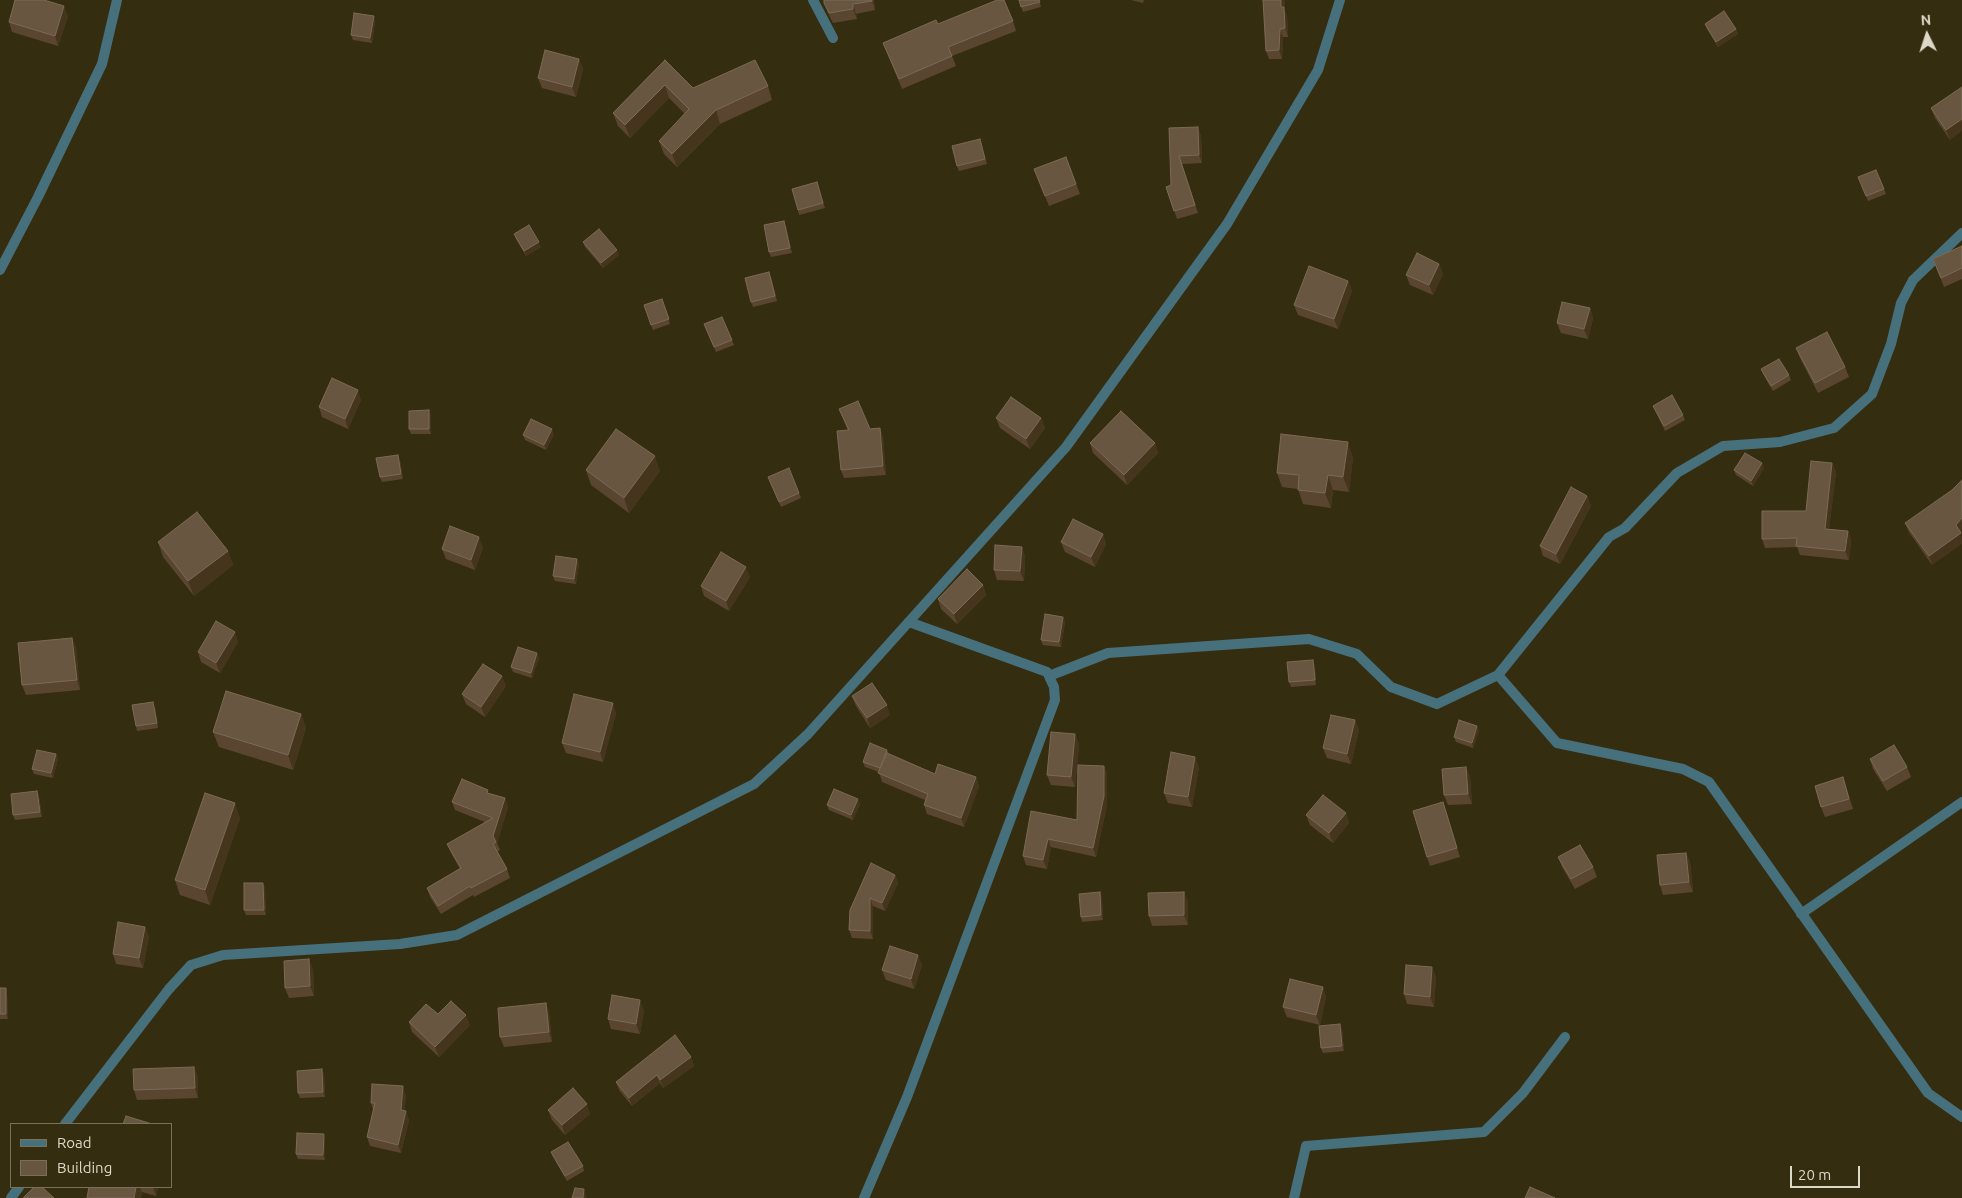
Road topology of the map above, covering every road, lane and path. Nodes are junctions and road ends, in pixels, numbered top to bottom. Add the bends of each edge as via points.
1 (117, 0) edge
2 (813, 0) edge
3 (1340, 0) edge
4 (833, 38) dead end
5 (1962, 233) edge
6 (0, 270) edge
7 (909, 622) junction
8 (1498, 675) junction
9 (1049, 676) junction
10 (1962, 802) edge
11 (1801, 914) junction
12 (1565, 1037) dead end
13 (1962, 1117) edge
14 (66, 1123) edge
15 (864, 1198) edge
16 (1294, 1198) edge

1 - 6 street via 102,64
2 - 4 street
3 - 7 street via 1318,70 1227,224 1066,447
5 - 8 street via 1913,280 1901,303 1891,344 1872,394 1834,428 1780,442 1723,446 1677,473 1625,528 1609,537
7 - 9 street via 1047,672
7 - 14 street via 808,734 754,784 457,935 400,944 223,955 191,965 168,989
8 - 9 street via 1437,704 1390,687 1357,654 1308,639 1108,653
8 - 11 street via 1557,743 1683,770 1709,782
9 - 15 street via 1055,700 907,1097
10 - 11 street
11 - 13 street via 1928,1093
12 - 16 street via 1523,1093 1484,1132 1306,1146

